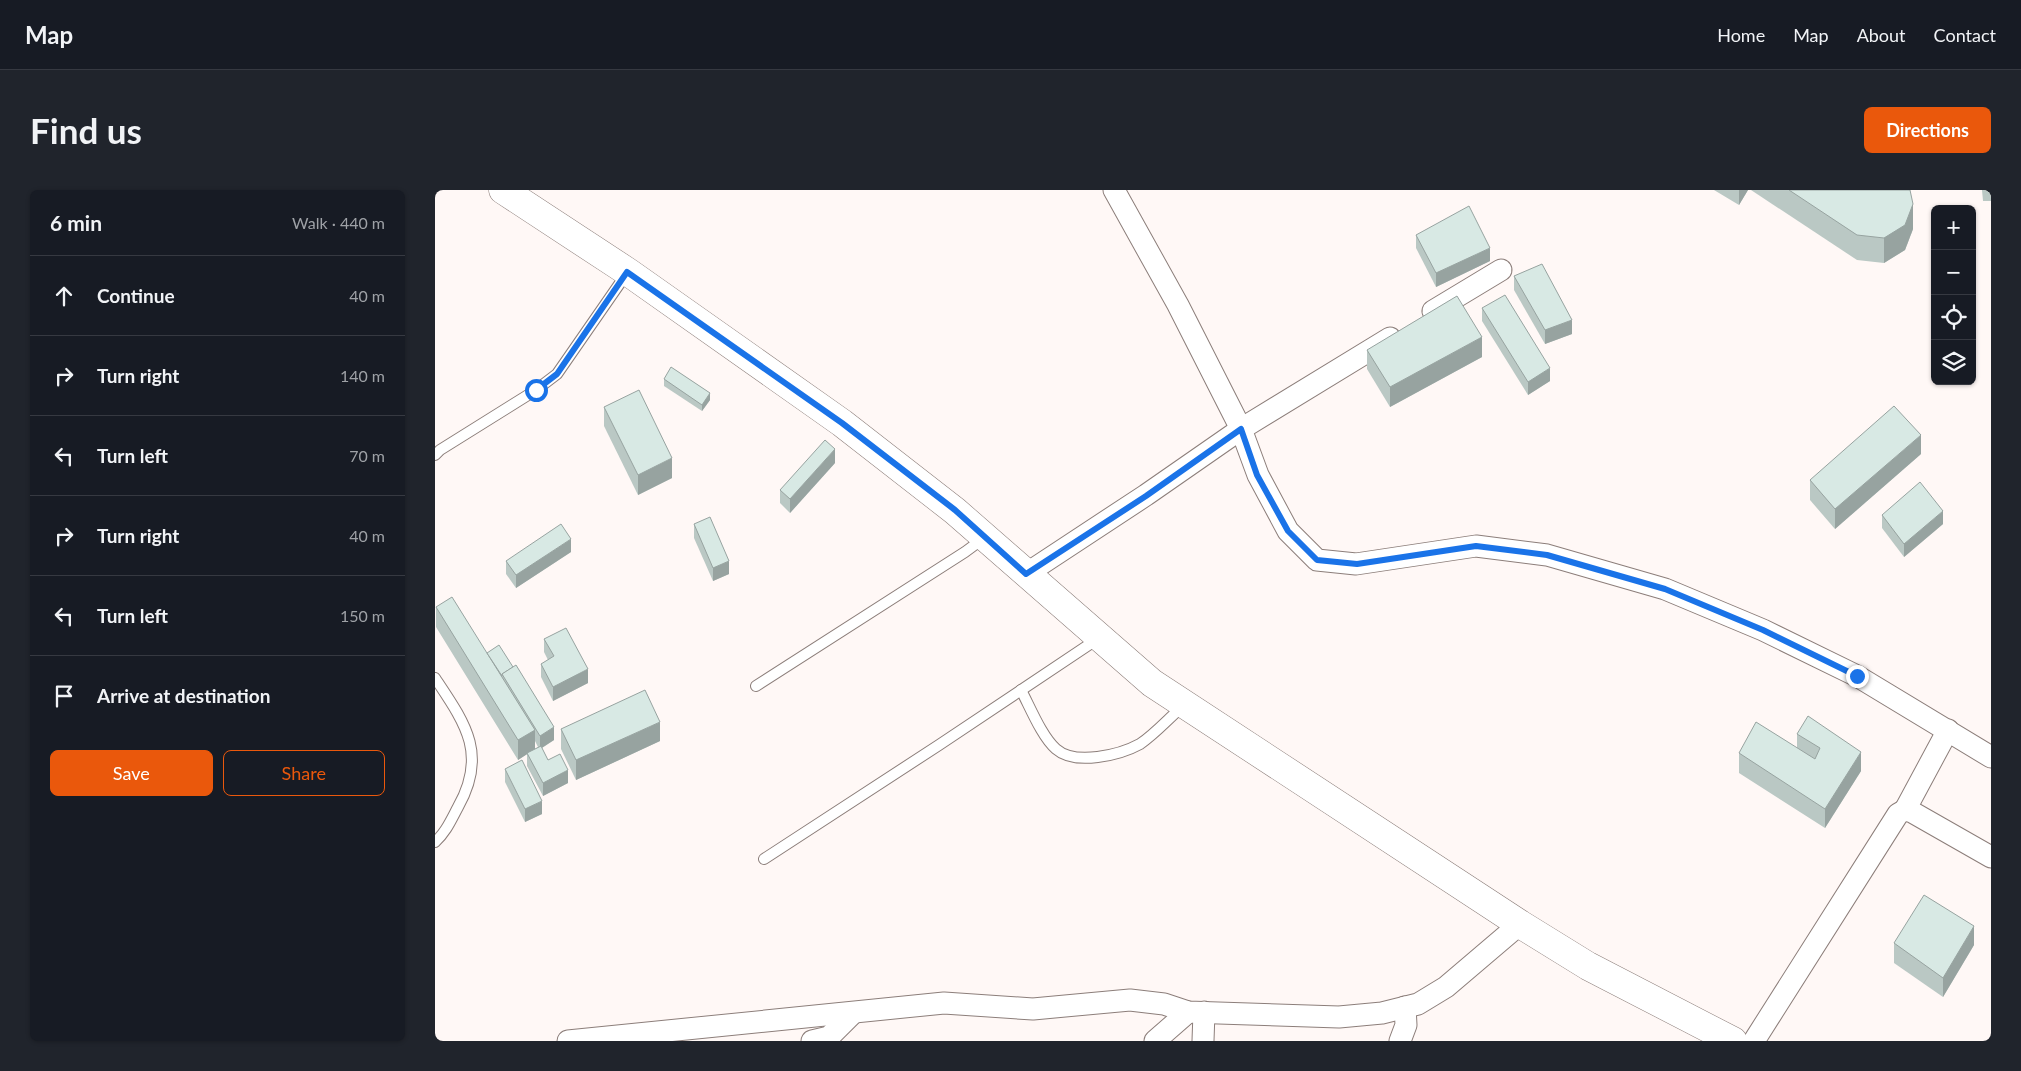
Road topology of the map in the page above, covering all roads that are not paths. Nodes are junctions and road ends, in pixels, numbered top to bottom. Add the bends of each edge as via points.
1 (503, 190) edge
2 (1114, 190) edge
3 (1501, 270) dead end
4 (627, 272) junction
5 (1241, 429) junction
6 (435, 455) edge
7 (985, 538) junction
8 (1026, 574) junction
9 (1099, 638) junction
10 (435, 678) edge
11 (756, 686) dead end
12 (1021, 690) junction
13 (1185, 704) junction
14 (1948, 730) junction
15 (1991, 757) edge
16 (1905, 810) junction
17 (435, 842) edge
18 (1991, 857) edge
19 (764, 859) dead end
20 (1520, 924) junction
21 (1405, 1007) junction
22 (1196, 1012) junction
23 (853, 1013) junction
24 (569, 1041) edge
25 (811, 1041) edge
26 (1155, 1041) edge
27 (1203, 1041) edge
28 (1400, 1041) edge
29 (1733, 1041) edge
30 (1754, 1041) edge

1 - 4 main road
2 - 5 street via 1178,305
3 - 5 street
4 - 6 lane via 557,374
4 - 7 main road via 842,423 955,510
5 - 8 street
5 - 14 street via 1257,475 1288,531 1317,560 1357,564 1476,546 1547,555 1665,589 1763,630 1857,676
7 - 8 main road
7 - 11 lane
8 - 9 main road
9 - 12 lane
9 - 13 main road via 1152,683
10 - 17 lane via 459,713 473,750 467,792 444,834
12 - 13 lane via 1049,741 1057,750 1077,758 1121,752 1140,743
12 - 19 lane
13 - 20 main road
14 - 15 street
14 - 16 street
16 - 18 street
16 - 30 street via 1898,814
20 - 21 street via 1446,987 1418,1004
20 - 29 main road via 1588,966
21 - 22 street via 1339,1017
21 - 28 street via 1406,1025
22 - 23 street via 1130,1000 1033,1009 944,1003
22 - 26 street
22 - 27 street
23 - 24 street
23 - 25 street via 829,1036

